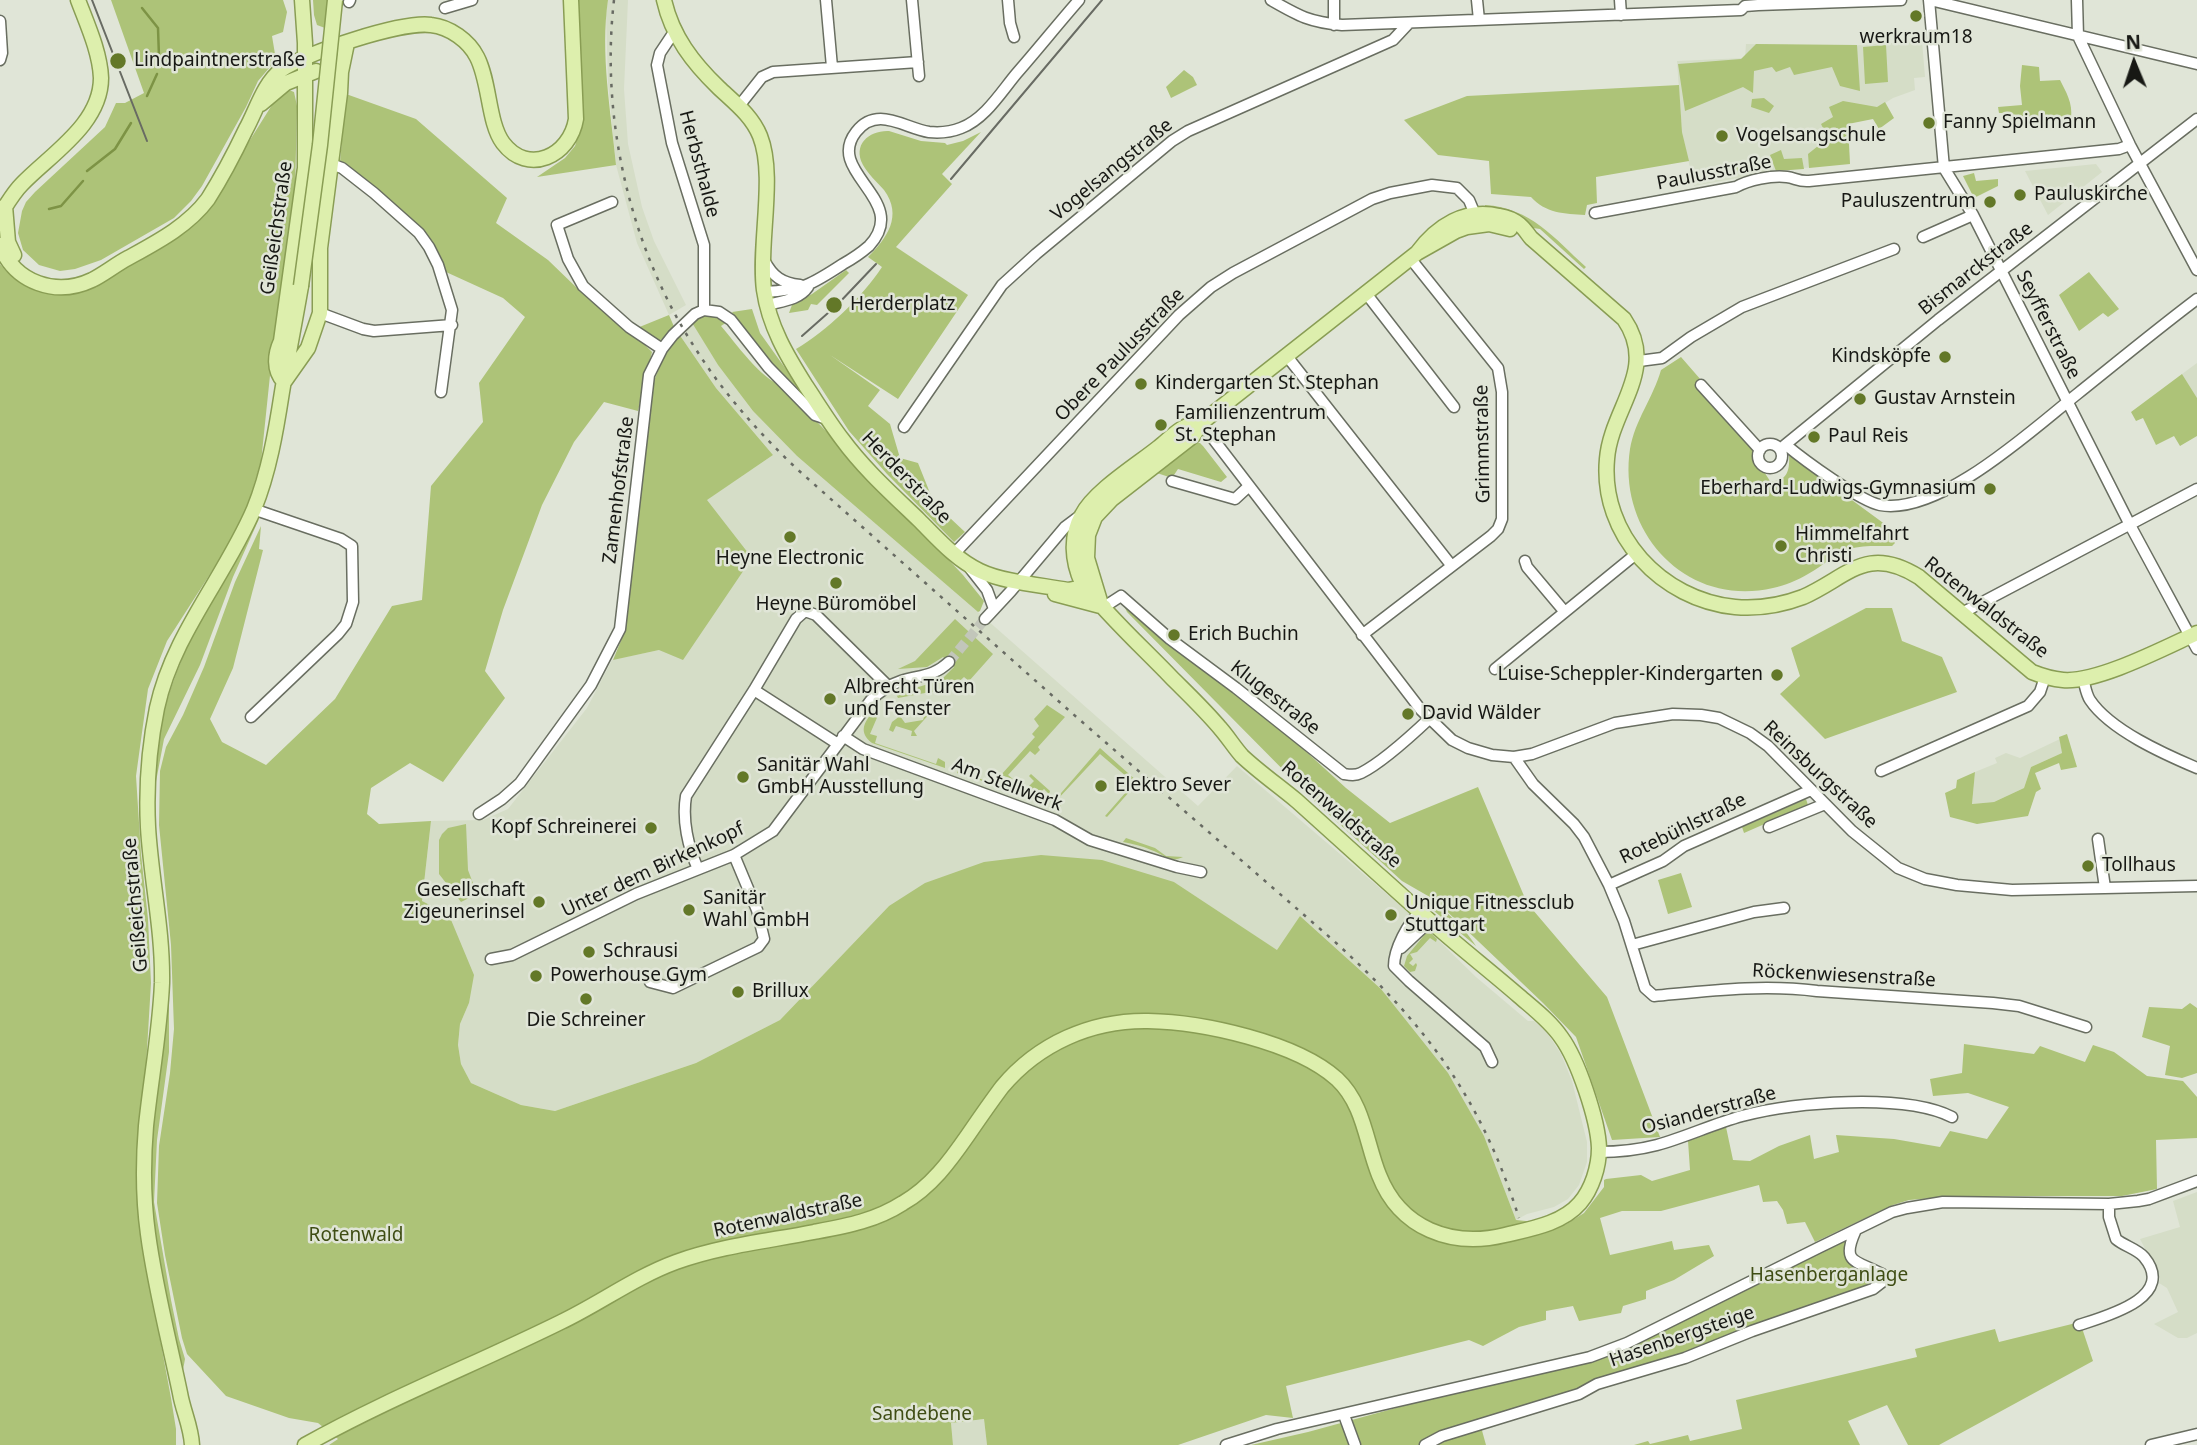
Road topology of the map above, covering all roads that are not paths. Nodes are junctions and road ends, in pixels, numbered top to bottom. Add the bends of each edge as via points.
1 (78, 0) edge
2 (302, 0) edge
3 (472, 0) edge
4 (571, 0) edge
5 (664, 0) edge
6 (826, 0) edge
7 (912, 0) edge
8 (1008, 0) edge
9 (1079, 0) edge
10 (1271, 0) edge
11 (1334, 0) edge
12 (1477, 0) edge
13 (1620, 0) edge
14 (1901, 0) edge
15 (1929, 0) edge
16 (2077, 0) edge
17 (345, 1) edge
18 (1746, 3) edge
19 (445, 8) dead end
20 (1621, 15) junction
21 (1479, 20) junction
22 (0, 21) edge
23 (1408, 24) junction
24 (1334, 25) junction
25 (674, 32) junction
26 (2078, 36) junction
27 (1014, 37) dead end
28 (347, 43) junction
29 (314, 55) junction
30 (0, 60) edge
31 (918, 62) junction
32 (2197, 64) edge
33 (832, 67) junction
34 (341, 72) junction
35 (311, 73) junction
36 (919, 76) dead end
37 (739, 106) junction
38 (257, 107) junction
39 (338, 107) junction
40 (2197, 119) edge
41 (2130, 145) junction
42 (2141, 163) junction
43 (331, 164) junction
44 (1944, 168) junction
45 (612, 202) dead end
46 (3, 205) edge
47 (1595, 214) dead end
48 (1973, 215) junction
49 (1477, 219) junction
50 (1923, 237) dead end
51 (0, 246) edge
52 (1894, 249) dead end
53 (1414, 255) junction
54 (763, 258) junction
55 (113, 266) junction
56 (2197, 270) edge
57 (2001, 272) junction
58 (810, 284) junction
59 (321, 290) junction
60 (1365, 292) junction
61 (766, 298) junction
62 (2197, 299) edge
63 (704, 310) junction
64 (297, 313) junction
65 (320, 313) junction
66 (452, 325) junction
67 (662, 349) junction
68 (1286, 355) junction
69 (1639, 361) junction
70 (284, 382) junction
71 (1701, 385) dead end
72 (441, 393) dead end
73 (2067, 402) junction
74 (1454, 407) dead end
75 (827, 419) junction
76 (1200, 423) junction
77 (904, 428) dead end
78 (1783, 447) junction
79 (1760, 450) junction
80 (1128, 479) junction
81 (1172, 481) dead end
82 (1249, 486) junction
83 (2197, 489) edge
84 (253, 509) junction
85 (1081, 515) junction
86 (2130, 525) junction
87 (954, 554) junction
88 (1636, 554) junction
89 (1525, 561) dead end
90 (968, 564) junction
91 (1451, 565) junction
92 (1088, 568) junction
93 (1020, 581) junction
94 (1042, 586) junction
95 (1082, 587) junction
96 (1102, 605) junction
97 (993, 609) junction
98 (1564, 611) junction
99 (1962, 613) junction
100 (985, 619) tunnel mouth
101 (1363, 635) junction
102 (2195, 640) edge
103 (949, 662) tunnel mouth
104 (1495, 669) dead end
105 (2045, 677) junction
106 (2084, 679) junction
107 (888, 686) junction
108 (754, 690) junction
109 (251, 717) dead end
110 (1429, 719) junction
111 (841, 740) junction
112 (1514, 757) junction
113 (2197, 768) edge
114 (1881, 771) dead end
115 (1811, 790) junction
116 (1825, 804) junction
117 (479, 814) dead end
118 (1769, 827) dead end
119 (2098, 839) dead end
120 (734, 855) junction
121 (698, 869) junction
122 (1201, 872) dead end
123 (1609, 885) junction
124 (2197, 886) edge
125 (2105, 888) junction
126 (1784, 908) dead end
127 (1425, 916) junction
128 (1632, 945) junction
129 (491, 959) dead end
130 (650, 982) dead end
131 (2086, 1027) dead end
132 (1492, 1062) dead end
133 (1952, 1118) dead end
134 (1598, 1152) junction
135 (2197, 1181) edge
136 (2109, 1204) junction
137 (1855, 1232) junction
138 (2079, 1325) dead end
139 (182, 1402) junction
140 (1344, 1415) junction
141 (2197, 1434) edge
142 (184, 1445) edge
143 (192, 1445) edge
144 (305, 1445) edge
145 (1226, 1445) edge
146 (1355, 1445) edge
147 (1425, 1445) edge
148 (2151, 1445) edge

1 - 46 main road via 101,76 97,102 86,123
2 - 29 main road, Geißeichstraße via 305,34
3 - 19 street
4 - 28 main road via 576,119 568,142 544,158 519,156 503,143 479,61 452,32 421,24
5 - 25 main road, Herderstraße
6 - 33 street
7 - 31 street
8 - 27 street
9 - 58 street via 990,106 968,125 929,132 886,118 869,121 857,130 849,156 878,204 878,232 864,250
10 - 24 street via 1311,21
11 - 24 street
12 - 21 street
13 - 20 street
14 - 18 street
15 - 26 street
15 - 44 street, Seyfferstraße
16 - 26 street
17 - 64 main road, Geißeichstraße, bridge
18 - 20 street via 1741,10
20 - 21 street
21 - 23 street
22 - 30 street
23 - 24 street
23 - 77 street, Vogelsangstraße via 1393,40 1172,141 1002,285
25 - 37 main road, Herderstraße via 688,55
25 - 63 street, Herbsthalde via 657,65 672,143 704,245
26 - 32 street
26 - 41 street
28 - 29 main road
28 - 34 main road, Geißeichstraße
29 - 34 main road via 332,57
29 - 35 main road, Geißeichstraße
29 - 38 main road via 274,76
31 - 33 street
31 - 36 street
33 - 37 street via 773,72 762,77
34 - 39 main road, Geißeichstraße
35 - 38 main road via 286,83
35 - 39 main road via 325,80
35 - 70 main road, Geißeichstraße via 303,193 276,365
37 - 54 main road, Herderstraße via 755,126 765,152
38 - 55 main road via 199,209 173,232
39 - 43 main road, Geißeichstraße
40 - 42 street, Bismarckstraße
41 - 42 street
41 - 44 street, Paulusstraße
42 - 56 street
42 - 57 street, Bismarckstraße
43 - 59 main road, Geißeichstraße via 320,248
43 - 66 street via 342,168 419,233 447,290
44 - 47 street, Paulusstraße via 1798,182 1775,177
44 - 48 street, Seyfferstraße
45 - 67 street via 557,225 583,286
46 - 55 main road via 10,249 30,271 48,279 68,280
48 - 50 street
48 - 57 street, Seyfferstraße
49 - 53 main road, Rotenwaldstraße
49 - 69 main road via 1531,238 1624,319 1634,334
49 - 87 street, Obere Paulusstraße via 1466,194 1457,188 1432,185 1390,193 1372,198 1211,287 1179,315
51 - 55 main road via 23,276 56,288 78,285
52 - 69 street via 1742,307 1662,358
53 - 60 main road, Rotenwaldstraße
53 - 91 street, Grimmstraße via 1497,368 1502,392 1502,519 1491,536
54 - 58 street via 782,281
54 - 61 main road, Herderstraße
57 - 73 street, Seyfferstraße
57 - 78 street, Bismarckstraße
58 - 61 street via 804,294 794,298
59 - 64 main road via 313,311
59 - 65 main road, Geißeichstraße
60 - 68 main road, Rotenwaldstraße
60 - 74 street
61 - 75 main road, Herderstraße via 789,359
62 - 73 street
63 - 67 street, Zamenhofstraße
63 - 75 street via 726,316 815,415
64 - 70 main road, Geißeichstraße
65 - 66 street via 374,331
65 - 70 main road, Geißeichstraße via 308,348
66 - 72 street via 449,380
67 - 117 street, Zamenhofstraße via 649,375 620,629 591,685 520,783
68 - 76 main road, Rotenwaldstraße
68 - 91 street
69 - 88 main road, Rotenwaldstraße via 1609,447 1606,472 1615,515
70 - 84 main road, Geißeichstraße
71 - 79 street
73 - 78 street via 1975,473 1937,493 1894,506 1863,499
73 - 86 street, Seyfferstraße
75 - 87 main road, Herderstraße via 859,460
76 - 80 main road, Rotenwaldstraße via 1185,427
76 - 82 street, Reinsburgstraße
78 - 79 street via 1763,446
78 - 79 street, Bismarckstraße via 1781,460 1773,468 1761,464
80 - 85 main road, Rotenwaldstraße via 1097,496
80 - 92 main road, Rotenwaldstraße via 1095,517 1088,535
81 - 82 street via 1235,499
82 - 101 street, Reinsburgstraße
83 - 86 street
84 - 109 street via 352,546 354,589 350,614 338,634
84 - 139 main road, Geißeichstraße via 176,653 158,706 148,761 148,831 162,982 146,1127 145,1208
85 - 93 street, Rotenwaldstraße via 1065,527
85 - 95 main road, Rotenwaldstraße via 1073,549
86 - 99 street
86 - 102 street, Seyfferstraße
87 - 90 main road, Herderstraße
88 - 98 street
88 - 99 main road, Rotenwaldstraße via 1661,578 1705,602 1736,607 1777,604 1803,597 1856,567 1883,564 1907,569
89 - 98 street
90 - 93 main road, Herderstraße
90 - 97 street via 987,590
91 - 101 street, Grimmstraße
92 - 95 main road
92 - 96 main road, Rotenwaldstraße
93 - 94 main road, Herderstraße
93 - 97 street
94 - 95 main road, Herderstraße
94 - 96 main road via 1055,594
95 - 96 main road, Rotenwaldstraße
96 - 110 street, Klugestraße via 1121,596 1129,601 1170,639 1344,774 1362,773
96 - 127 main road, Rotenwaldstraße via 1245,759
97 - 100 street
98 - 104 street
99 - 105 main road, Rotenwaldstraße via 2020,663
101 - 110 street, Reinsburgstraße
102 - 106 main road
103 - 107 street, Unter dem Birkenkopf via 939,671
105 - 106 main road, Rotenwaldstraße
105 - 114 street via 2028,706
106 - 113 street via 2089,699 2107,717 2164,754
107 - 108 street via 816,615 805,611
107 - 111 street, Unter dem Birkenkopf via 871,700
108 - 111 street, Am Stellwerk
108 - 121 street via 686,796 689,842
110 - 112 street, Reinsburgstraße via 1468,748
111 - 120 street, Unter dem Birkenkopf via 773,831
111 - 122 street, Am Stellwerk via 1055,820 1090,840
112 - 115 street, Reinsburgstraße via 1615,723 1673,714 1701,715 1750,733
112 - 123 street, Röckenwiesenstraße via 1584,837
115 - 116 street, Reinsburgstraße
115 - 123 street, Rotebühlstraße
116 - 118 street
116 - 125 street, Reinsburgstraße via 1888,860 1925,879 2012,890
119 - 125 street
120 - 121 street, Unter dem Birkenkopf
120 - 130 street via 764,939 758,947 673,988
121 - 129 street, Unter dem Birkenkopf via 512,955
123 - 128 street, Röckenwiesenstraße
124 - 125 street, Reinsburgstraße
126 - 128 street
127 - 132 street via 1395,955 1396,969 1485,1047
127 - 134 main road, Rotenwaldstraße via 1541,1015 1566,1043 1586,1092
128 - 131 street, Röckenwiesenstraße via 1645,988 1654,996 1791,988 2019,1006
133 - 134 street, Osianderstraße via 1901,1104 1807,1105 1742,1116 1655,1146
134 - 144 main road, Rotenwaldstraße via 1590,1186 1581,1202 1564,1216 1502,1236 1453,1238 1423,1227 1392,1200 1380,1179 1354,1101 1334,1076 1308,1059 1236,1034 1181,1023 1139,1021 1093,1028 1049,1046 1025,1064 942,1170 916,1195 881,1215 680,1260 567,1320
135 - 136 street, Hasenbergsteige via 2149,1199
136 - 137 street, Hasenbergsteige via 1924,1204 1892,1212
136 - 138 street via 2116,1240 2143,1255 2153,1282 2125,1308
137 - 140 street, Hasenbergsteige via 1628,1343 1590,1357
137 - 147 street, Hasenbergsteige via 1848,1253 1882,1274 1882,1282 1873,1289
139 - 142 main road
139 - 143 main road, Geißeichstraße
140 - 145 street, Hasenbergsteige
140 - 146 street
141 - 148 street

